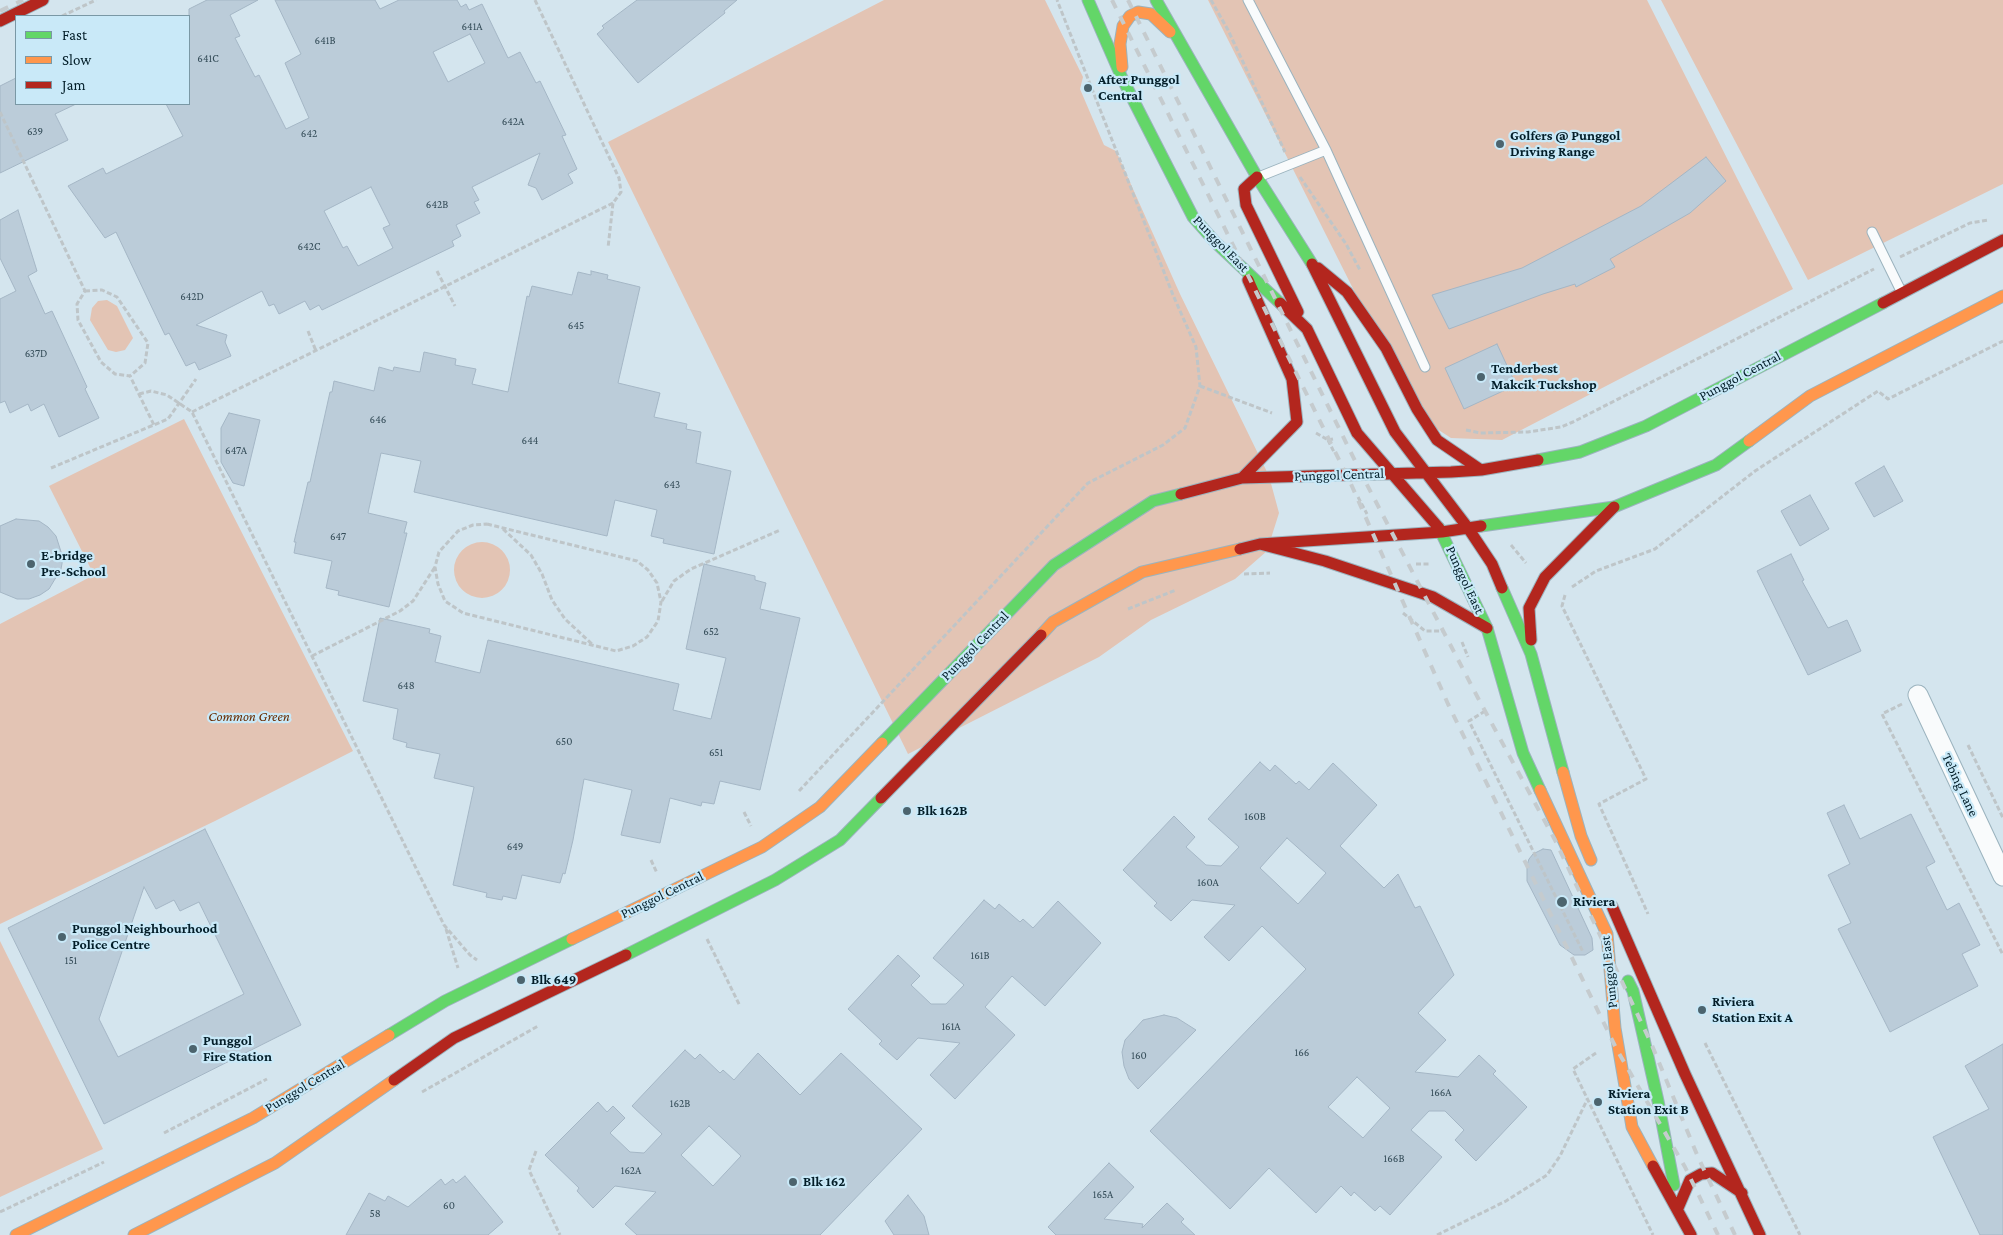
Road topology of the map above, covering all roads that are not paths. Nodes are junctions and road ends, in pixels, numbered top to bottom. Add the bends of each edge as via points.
1 (43, 0) edge
2 (1088, 0) edge
3 (1156, 0) edge
4 (1248, 0) edge
5 (0, 21) edge
6 (1181, 47) junction
7 (1122, 78) junction
8 (1326, 150) junction
9 (1257, 178) junction
10 (1872, 232) dead end
11 (2003, 240) edge
12 (1311, 262) junction
13 (1243, 267) junction
14 (1901, 292) junction
15 (2003, 296) edge
16 (1306, 329) junction
17 (1425, 367) dead end
18 (1481, 470) junction
19 (1424, 472) junction
20 (1389, 473) junction
21 (1242, 478) junction
22 (1614, 507) junction
23 (1468, 528) junction
24 (1442, 532) junction
25 (1260, 544) junction
26 (1487, 628) junction
27 (1531, 654) junction
28 (1918, 695) road end
29 (1596, 872) dead end
30 (2003, 876) edge
31 (1608, 898) dead end
32 (1607, 934) junction
33 (1742, 1193) junction
34 (1678, 1208) junction
35 (12, 1235) edge
36 (134, 1235) edge
37 (1691, 1235) edge
38 (1760, 1235) edge

1 - 5 main road
2 - 7 main road, Punggol East
3 - 6 main road, Punggol East
4 - 8 lane
6 - 7 main road via 1165,25 1151,14 1138,12 1130,16 1123,26 1120,44
6 - 9 main road, Punggol East
7 - 13 main road, Punggol East via 1193,218
8 - 9 lane
8 - 17 lane
9 - 12 main road, Punggol East
9 - 16 main road via 1244,189 1246,204
10 - 14 lane
11 - 14 main road, Punggol Central
12 - 18 main road via 1347,292 1386,348 1437,440
12 - 19 main road, Punggol East via 1378,401 1395,432
13 - 16 main road, Punggol East
13 - 21 main road via 1292,379 1297,422
14 - 18 main road, Punggol Central via 1646,426 1580,452
15 - 22 main road via 1810,396 1716,465
16 - 20 main road, Punggol East via 1358,432
18 - 19 main road, Punggol Central
19 - 20 main road, Punggol Central
19 - 23 main road, Punggol East
20 - 21 main road, Punggol Central
20 - 24 main road, Punggol East
21 - 35 main road, Punggol Central via 1153,502 1054,565 820,807 762,847 445,1001 253,1118
22 - 23 main road
22 - 27 main road via 1545,577 1529,608
23 - 24 main road
23 - 27 main road, Punggol East via 1492,564
24 - 25 main road
24 - 26 main road, Punggol East
25 - 26 main road via 1325,561 1433,597
25 - 36 main road via 1142,572 1053,622 840,840 748,893 454,1038 275,1163
26 - 32 main road, Punggol East via 1524,753
27 - 29 main road, Punggol East via 1581,836
28 - 30 street, Tebing Lane
31 - 33 main road, Punggol East via 1685,1074
32 - 34 main road via 1633,991
32 - 34 main road, Punggol East via 1616,1028 1632,1127
33 - 34 main road via 1712,1173 1701,1174 1690,1180
33 - 38 main road, Punggol East
34 - 37 main road, Punggol East

